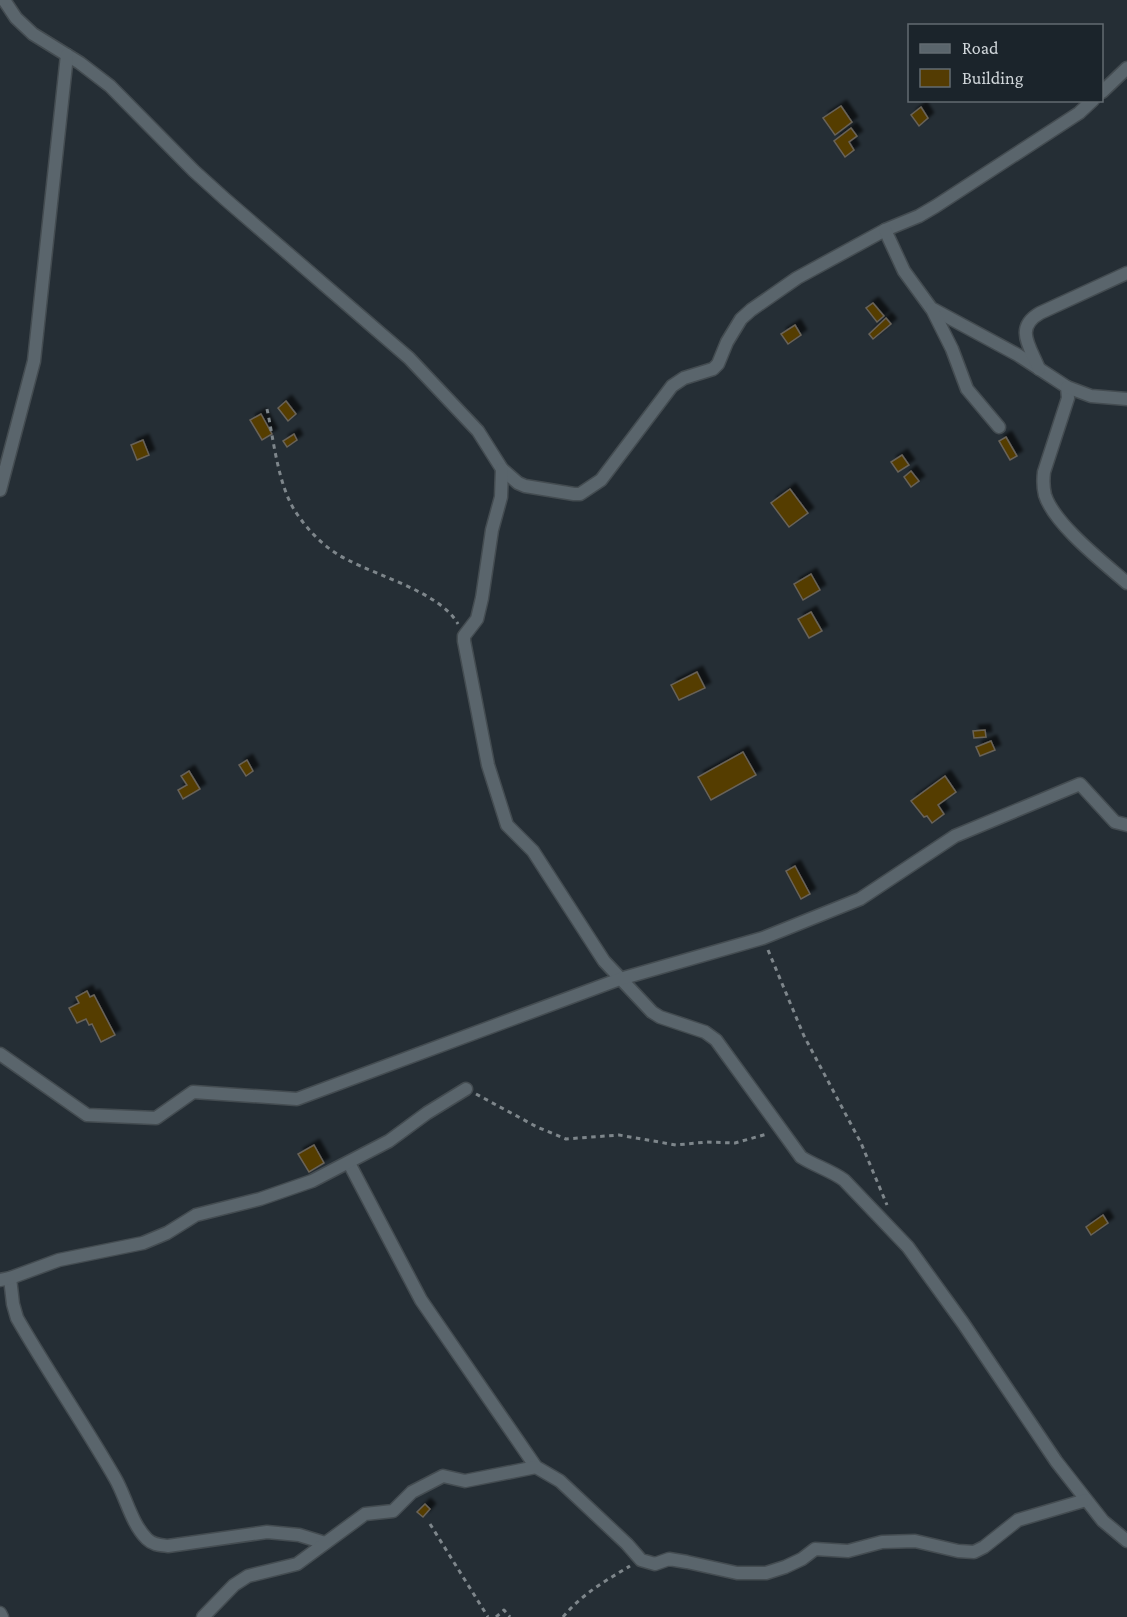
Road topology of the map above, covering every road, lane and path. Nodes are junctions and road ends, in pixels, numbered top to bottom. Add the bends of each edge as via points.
1 (4, 0) edge
2 (67, 55) junction
3 (1127, 68) edge
4 (1103, 90) edge
5 (1091, 102) edge
6 (885, 231) junction
7 (1127, 273) edge
8 (931, 308) junction
9 (1039, 369) junction
10 (1067, 387) junction
11 (1127, 399) edge
12 (267, 409) dead end
13 (999, 427) dead end
14 (502, 470) junction
15 (0, 490) edge
16 (1127, 583) edge
17 (464, 636) junction
18 (1127, 825) edge
19 (763, 938) junction
20 (620, 979) junction
21 (0, 1054) edge
22 (466, 1089) joint
23 (780, 1130) junction
24 (350, 1163) junction
25 (891, 1212) dead end
26 (5, 1279) edge
27 (536, 1467) junction
28 (1086, 1500) junction
29 (430, 1524) dead end
30 (1127, 1541) edge
31 (325, 1543) junction
32 (640, 1560) junction
33 (203, 1617) edge
34 (488, 1617) edge
35 (496, 1617) edge
36 (510, 1617) edge
37 (563, 1617) edge

1 - 2 street via 33,34
2 - 14 street via 110,86 194,171 410,358 478,431
2 - 15 street via 34,361
3 - 4 street
5 - 6 street via 953,196
6 - 8 street via 903,272
6 - 14 street via 797,278 751,310 741,319 718,364 672,386 594,486 580,494 531,487 518,483
7 - 9 street via 1029,321 1025,331
8 - 9 street
8 - 13 street via 967,389
9 - 10 street
10 - 11 street via 1091,396
10 - 16 street via 1068,399 1044,472 1046,497 1069,531
12 - 17 path via 284,486 296,513 312,533 345,560 420,593 446,609
14 - 17 street via 501,497 482,598 477,619
17 - 20 street via 488,765 504,818 533,851
18 - 19 street via 1115,822 1080,784 955,836 860,899
19 - 20 street
19 - 25 path via 804,1036 861,1143
20 - 21 street via 297,1099 193,1092 156,1118 87,1115
20 - 23 street via 652,1012 716,1040
22 - 23 path via 566,1139 619,1135 675,1145 735,1143
22 - 24 street
23 - 28 street via 801,1157 844,1180 908,1247
24 - 26 street via 295,1187 196,1215 143,1243 59,1260
24 - 27 street via 421,1300
26 - 31 street via 17,1318 93,1438 147,1540 168,1546 267,1532 299,1535
27 - 31 street via 465,1481 443,1476 412,1492 393,1511 365,1514
27 - 32 street via 560,1481
28 - 30 street
28 - 32 street via 1018,1520 974,1552 915,1541 882,1542 848,1551 814,1549 802,1559 766,1573 737,1573 669,1559 655,1564
29 - 34 path
31 - 33 street via 297,1564 248,1576
32 - 37 path via 593,1588
35 - 36 path via 504,1610

